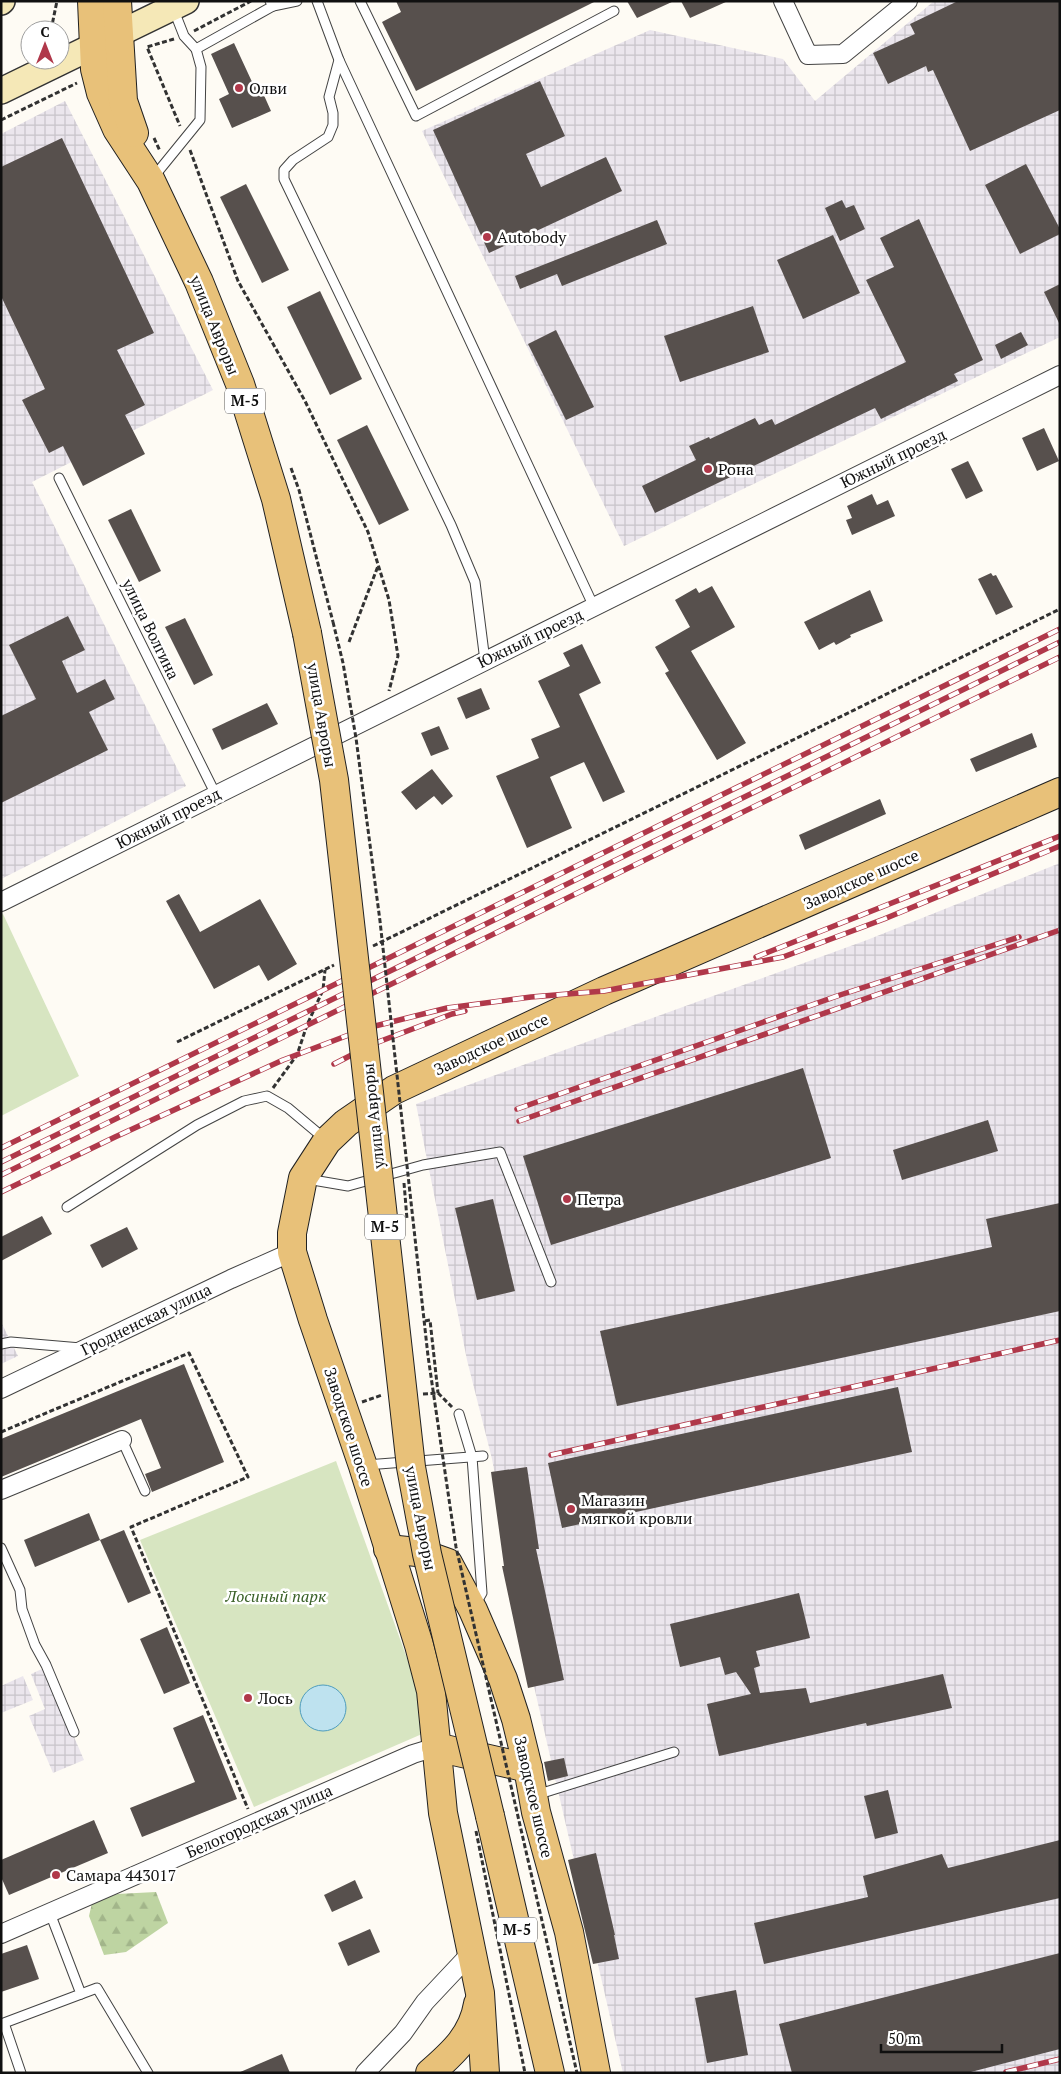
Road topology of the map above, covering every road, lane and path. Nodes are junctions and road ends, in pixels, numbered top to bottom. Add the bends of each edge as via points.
1 (57, 1) edge
2 (92, 1) edge
3 (117, 1) edge
4 (297, 1) edge
5 (317, 1) edge
6 (360, 1) edge
7 (783, 1) edge
8 (908, 1) edge
9 (272, 3) edge
10 (180, 5) edge
11 (614, 11) dead end
12 (53, 20) edge
13 (119, 34) junction
14 (94, 46) junction
15 (196, 49) junction
16 (339, 60) junction
17 (82, 80) dead end
18 (1, 91) edge
19 (1, 120) edge
20 (185, 137) junction
21 (149, 178) junction
22 (1060, 375) edge
23 (59, 478) dead end
24 (378, 566) junction
25 (594, 606) junction
26 (1060, 609) edge
27 (333, 622) dead end
28 (349, 642) dead end
29 (484, 661) junction
30 (383, 711) junction
31 (1060, 792) edge
32 (216, 795) junction
33 (1, 902) edge
34 (370, 947) dead end
35 (343, 961) dead end
36 (325, 969) junction
37 (177, 1042) dead end
38 (267, 1096) junction
39 (327, 1141) junction
40 (303, 1178) junction
41 (67, 1207) dead end
42 (292, 1252) junction
43 (550, 1282) dead end
44 (425, 1321) junction
45 (1, 1344) edge
46 (86, 1348) junction
47 (1, 1389) edge
48 (438, 1393) dead end
49 (459, 1414) dead end
50 (1, 1432) edge
51 (122, 1440) joint
52 (483, 1456) dead end
53 (472, 1457) junction
54 (363, 1466) junction
55 (1, 1490) edge
56 (145, 1491) dead end
57 (1, 1548) edge
58 (388, 1549) junction
59 (472, 1610) junction
60 (74, 1732) dead end
61 (436, 1747) junction
62 (674, 1752) dead end
63 (528, 1768) junction
64 (533, 1796) junction
65 (249, 1810) dead end
66 (50, 1913) junction
67 (1, 1934) edge
68 (472, 1952) junction
69 (480, 1993) junction
70 (81, 1994) junction
71 (544, 2044) junction
72 (21, 2073) edge
73 (148, 2073) edge
74 (365, 2073) edge
75 (430, 2073) edge
76 (485, 2073) edge
77 (537, 2073) edge
78 (550, 2073) edge
79 (577, 2073) edge
80 (596, 2073) edge

1 - 12 path
2 - 14 main road, улица Авроры / М-5
3 - 13 main road, улица Авроры / М-5
4 - 9 lane
5 - 16 lane
6 - 11 lane via 416,116
7 - 8 street via 808,55 842,54
9 - 15 lane
10 - 13 main road
10 - 15 lane via 184,36
13 - 14 main road
13 - 21 main road, улица Авроры / М-5 via 124,101
14 - 18 main road
14 - 21 main road, улица Авроры / М-5 via 95,69 105,104
15 - 20 lane via 202,68 200,120
16 - 25 lane
16 - 29 lane via 329,97 333,125 328,137 293,160 284,170 284,179 451,525 475,582
17 - 19 path
20 - 21 lane
20 - 24 path via 238,281 305,401 368,532
21 - 71 main road, улица Авроры / М-5, bridge via 199,282 240,384 276,499 307,633 334,780 411,1467 427,1554
22 - 25 street, Южный проезд
23 - 32 lane, улица Волгина
24 - 28 path
24 - 30 path via 389,600 398,656
25 - 29 street, Южный проезд
26 - 34 path
27 - 44 path, bridge via 356,738
29 - 30 street, Южный проезд
30 - 32 street, Южный проезд
31 - 39 main road, Заводское шоссе via 604,991 394,1090 346,1123
32 - 33 street, Южный проезд
35 - 36 path
36 - 37 path
36 - 38 path via 323,990 297,1055
38 - 39 lane via 288,1108
38 - 41 lane via 244,1101 197,1125
39 - 40 main road, Заводское шоссе
40 - 42 main road, Заводское шоссе via 292,1233
40 - 43 lane via 348,1186 423,1165 500,1152
42 - 46 street, Гродненская улица
42 - 54 main road, Заводское шоссе
44 - 48 path via 430,1320
44 - 79 path, bridge via 456,1547
45 - 46 lane via 12,1342
46 - 47 street, Гродненская улица
49 - 53 lane
50 - 65 path via 189,1353 248,1477 131,1526
51 - 55 street
51 - 56 lane
52 - 53 lane
53 - 54 lane
53 - 59 lane via 482,1592
54 - 58 main road, Заводское шоссе
57 - 60 lane via 20,1590 22,1608 35,1645
58 - 59 main road, Заводское шоссе via 417,1552 448,1563
58 - 61 main road, Заводское шоссе via 431,1691
59 - 63 main road, Заводское шоссе via 503,1679
61 - 63 main road
61 - 66 street, Белогородская улица via 413,1754
61 - 68 main road, Заводское шоссе via 443,1812
62 - 64 lane
63 - 64 main road, Заводское шоссе
64 - 80 main road, Заводское шоссе via 569,1932
66 - 67 street, Белогородская улица
66 - 70 lane
68 - 69 main road, Заводское шоссе
68 - 74 street
69 - 75 main road, Заводское шоссе via 466,2038
69 - 76 main road, Заводское шоссе
70 - 72 lane via 4,2023
70 - 73 lane via 97,1988
71 - 77 main road
71 - 78 main road, улица Авроры / М-5

